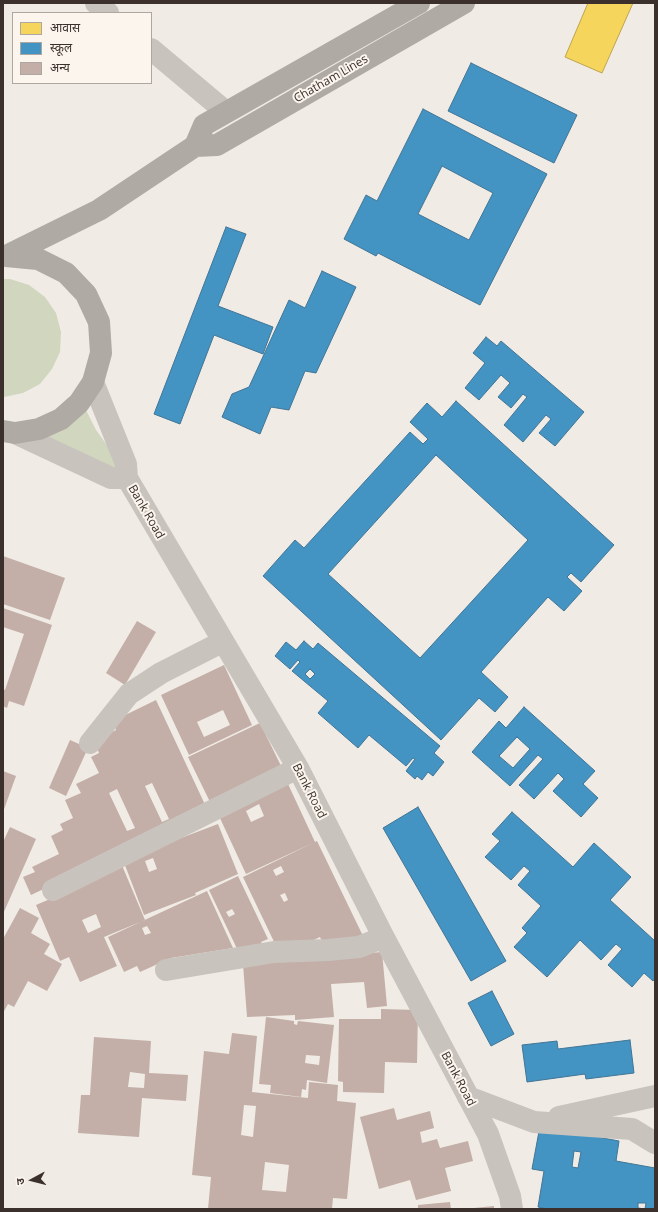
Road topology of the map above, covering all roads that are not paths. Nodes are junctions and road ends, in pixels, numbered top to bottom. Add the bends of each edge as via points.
1 (96, 3) edge
2 (419, 3) edge
3 (464, 3) edge
4 (107, 12) edge
5 (152, 50) edge
6 (226, 112) junction
7 (195, 146) junction
8 (6, 256) edge
9 (93, 382) junction
10 (9, 432) edge
11 (127, 478) junction
12 (222, 642) junction
13 (90, 743) dead end
14 (298, 768) junction
15 (53, 890) dead end
16 (382, 934) junction
17 (166, 970) dead end
18 (655, 1096) edge
19 (468, 1097) junction
20 (534, 1122) junction
21 (655, 1143) edge
22 (512, 1209) edge

1 - 4 street
2 - 6 highway, Chatham Lines
3 - 7 highway, Chatham Lines via 217,145
5 - 6 street
6 - 7 highway, Chatham Lines via 204,125
7 - 8 highway via 99,210
8 - 9 highway via 38,259 66,272 86,294 99,322 101,353
9 - 10 highway via 80,402 61,419 39,429
9 - 11 street, Bank Road via 126,464
10 - 11 street via 111,478
11 - 12 street, Bank Road
12 - 13 street via 161,673 129,694
12 - 14 street, Bank Road
14 - 15 street
14 - 16 street, Bank Road
16 - 17 street via 374,941 359,947 274,952
16 - 19 street, Bank Road
18 - 20 street
19 - 20 street
19 - 22 street, Bank Road via 488,1134 510,1196
20 - 21 street via 632,1129

